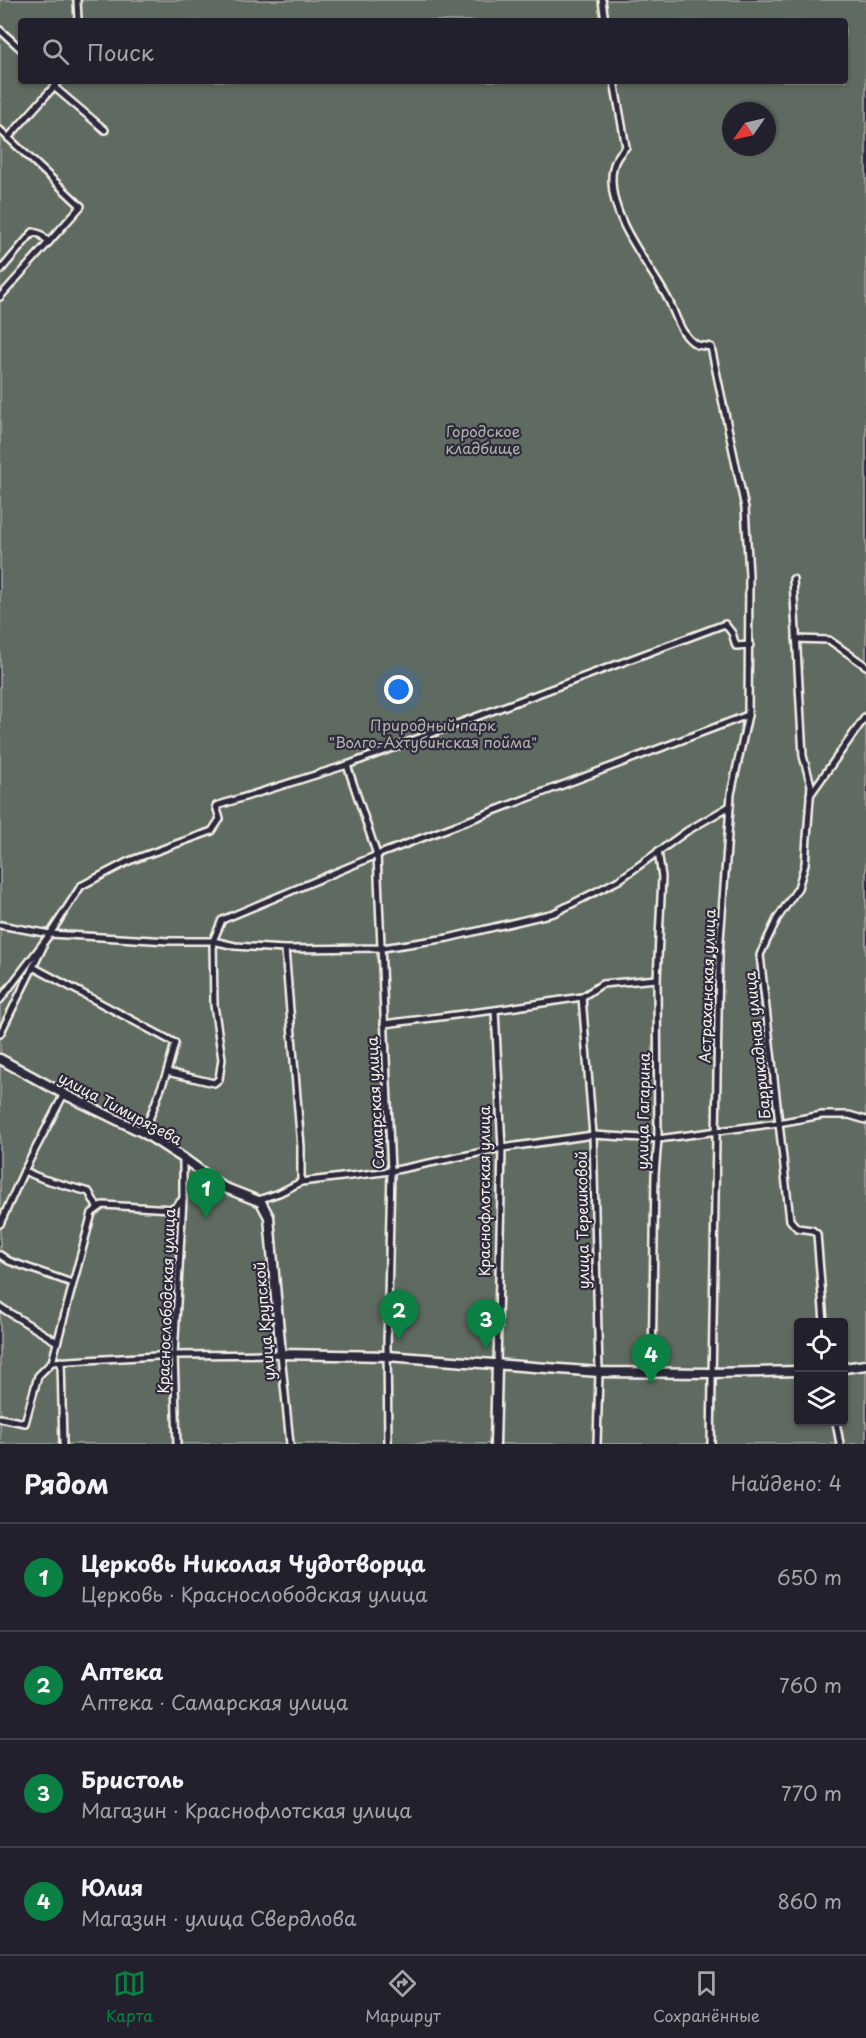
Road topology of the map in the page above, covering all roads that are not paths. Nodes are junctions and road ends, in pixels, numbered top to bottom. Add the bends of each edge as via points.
1 (77, 0) edge
2 (602, 0) edge
3 (78, 18) edge
4 (605, 18) edge
5 (0, 30) edge
6 (18, 46) edge
7 (57, 84) edge
8 (59, 84) edge
9 (616, 84) edge
10 (0, 130) edge
11 (105, 130) dead end
12 (8, 138) junction
13 (49, 242) junction
14 (0, 270) edge
15 (0, 297) edge
16 (793, 579) dead end
17 (796, 639) junction
18 (750, 645) junction
19 (866, 666) edge
20 (748, 715) junction
21 (866, 716) edge
22 (347, 765) junction
23 (809, 796) junction
24 (730, 806) junction
25 (658, 851) junction
26 (377, 855) junction
27 (0, 926) edge
28 (50, 934) junction
29 (213, 941) junction
30 (382, 948) junction
31 (285, 949) junction
32 (33, 967) junction
33 (657, 979) junction
34 (582, 997) junction
35 (0, 1000) edge
36 (495, 1010) junction
37 (384, 1024) junction
38 (0, 1034) edge
39 (0, 1059) edge
40 (167, 1072) junction
41 (64, 1095) junction
42 (866, 1120) edge
43 (778, 1123) junction
44 (716, 1131) junction
45 (144, 1133) junction
46 (593, 1135) junction
47 (658, 1139) junction
48 (502, 1148) junction
49 (183, 1158) junction
50 (24, 1171) junction
51 (392, 1171) junction
52 (301, 1182) junction
53 (183, 1199) junction
54 (258, 1200) junction
55 (97, 1207) junction
56 (0, 1224) edge
57 (0, 1255) edge
58 (72, 1283) junction
59 (0, 1307) edge
60 (824, 1318) edge
61 (57, 1342) junction
62 (281, 1354) junction
63 (174, 1355) junction
64 (387, 1356) junction
65 (61, 1361) junction
66 (52, 1362) junction
67 (497, 1365) junction
68 (866, 1365) edge
69 (848, 1367) edge
70 (599, 1371) junction
71 (794, 1371) edge
72 (652, 1372) junction
73 (712, 1373) junction
74 (0, 1418) edge
75 (837, 1426) edge
76 (63, 1444) edge
77 (177, 1444) edge
78 (290, 1444) edge
79 (388, 1444) edge
80 (495, 1444) edge
81 (597, 1444) edge
82 (711, 1444) edge
83 (840, 1444) edge

1 - 3 street
2 - 4 street
5 - 6 street
7 - 12 street
8 - 11 street
9 - 18 street, Астраханская улица via 626,147 615,159 612,180 616,204 684,332 697,345 711,347 745,508
10 - 12 street
12 - 13 street via 81,206
13 - 14 street via 33,232
13 - 15 street
16 - 17 street, Баррикадная улица
17 - 19 street via 829,640
17 - 23 street, Баррикадная улица
18 - 20 street, Астраханская улица
18 - 22 street via 736,646 725,624
20 - 24 street, Астраханская улица
20 - 26 street
21 - 23 street
22 - 26 street, Самарская улица
22 - 28 street via 216,806 220,819 212,831 129,861 81,885
23 - 43 street, Баррикадная улица via 802,878 760,955
24 - 25 street
24 - 44 street, Астраханская улица via 719,953
25 - 30 street via 619,880 554,913 448,938
25 - 33 street, улица Гагарина via 662,877
26 - 29 street via 222,920
26 - 30 street, Самарская улица
27 - 28 street
28 - 29 street
28 - 32 street
28 - 35 street
29 - 31 street
29 - 40 street via 214,1005 222,1059 219,1079 214,1083
30 - 31 street
30 - 37 street, Самарская улица
31 - 52 street
32 - 38 street
32 - 40 street via 176,1043
33 - 34 street via 602,984
33 - 47 street, улица Гагарина
34 - 36 street
34 - 46 street, улица Терешковой
36 - 37 street
36 - 48 street, Краснофлотская улица
37 - 51 street, Самарская улица
39 - 41 street, улица Тимирязева
40 - 45 street
41 - 45 street, улица Тимирязева
41 - 50 street
42 - 43 street via 849,1115 822,1115
43 - 44 street
43 - 60 street, Баррикадная улица via 790,1220 797,1228 817,1234
44 - 47 street
44 - 73 street, Астраханская улица
45 - 49 street, улица Тимирязева
46 - 47 street
46 - 48 street
46 - 70 street, улица Терешковой
47 - 72 street, улица Гагарина
48 - 51 street
48 - 67 street, Краснофлотская улица
49 - 53 street, Краснослободская улица
49 - 54 street, улица Тимирязева via 223,1187
50 - 55 street via 89,1192
50 - 56 street
51 - 52 street
51 - 64 street, Самарская улица
52 - 54 street
53 - 55 street via 173,1209
53 - 63 street, Краснослободская улица
54 - 62 street, улица Крупской via 269,1217
55 - 58 street via 89,1220
57 - 58 street
58 - 61 street
59 - 61 street
61 - 66 street
62 - 63 street
62 - 64 street
62 - 78 street, улица Крупской
63 - 65 street
63 - 77 street, Краснослободская улица
64 - 67 street
64 - 79 street, Самарская улица
65 - 66 street
65 - 76 street
66 - 74 street via 38,1376 25,1424
67 - 70 street
67 - 80 street, Краснофлотская улица
68 - 69 street
70 - 72 street
70 - 81 street, улица Терешковой
71 - 73 street
72 - 73 street
73 - 82 street, Астраханская улица
75 - 83 street

